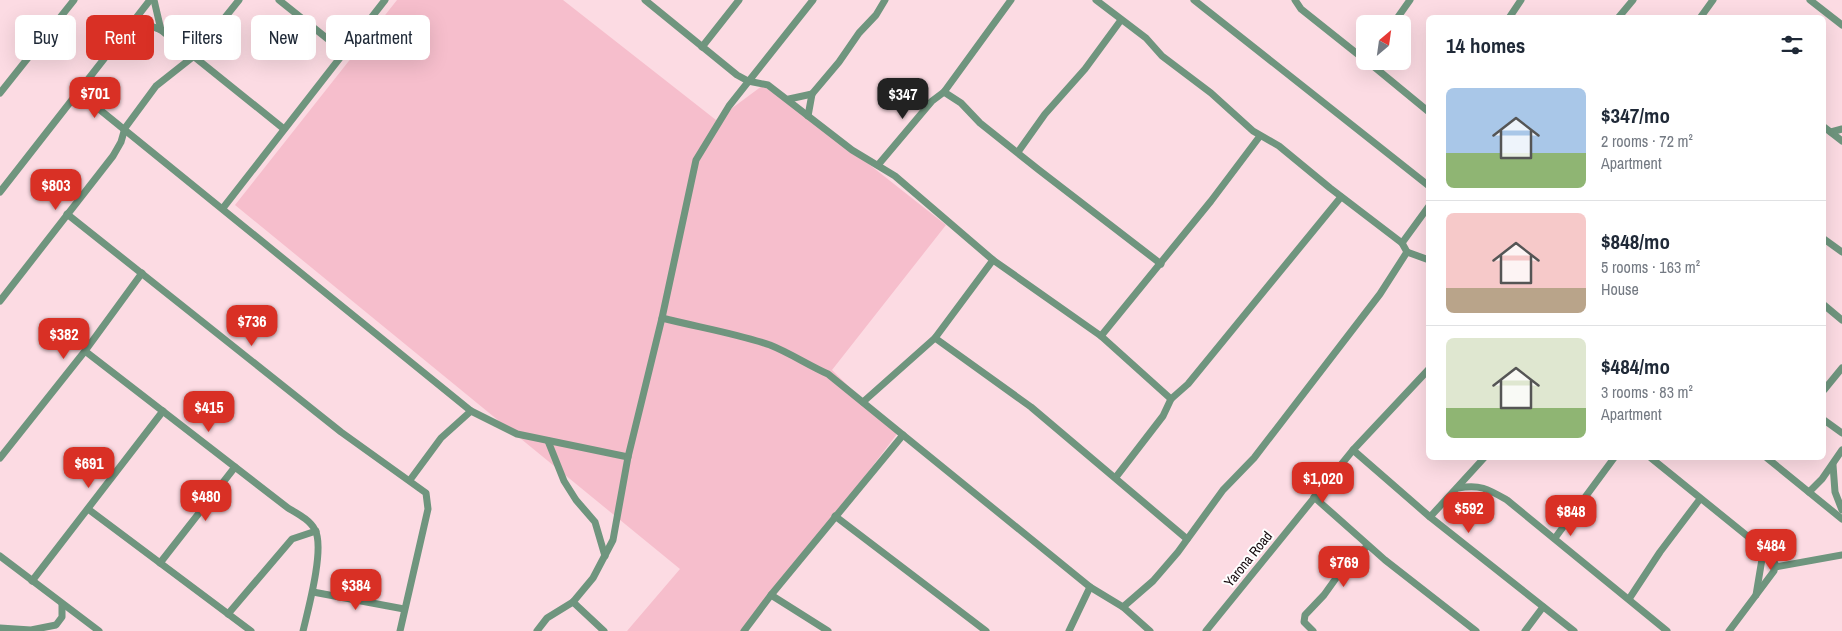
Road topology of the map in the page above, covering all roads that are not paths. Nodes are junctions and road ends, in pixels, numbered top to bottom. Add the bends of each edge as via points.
1 (74, 0) edge
2 (152, 0) edge
3 (239, 0) edge
4 (279, 0) edge
5 (385, 0) edge
6 (645, 0) edge
7 (739, 0) edge
8 (813, 0) edge
9 (886, 0) edge
10 (1011, 0) edge
11 (1096, 0) edge
12 (1194, 0) edge
13 (1295, 0) edge
14 (1410, 0) edge
15 (1521, 0) edge
16 (1633, 0) edge
17 (1713, 0) edge
18 (1810, 0) edge
19 (140, 15) edge
20 (227, 15) edge
21 (373, 15) edge
22 (1399, 15) edge
23 (1511, 15) edge
24 (1620, 15) edge
25 (1702, 15) edge
26 (1121, 20) junction
27 (1842, 25) edge
28 (154, 27) edge
29 (161, 30) junction
30 (164, 32) edge
31 (326, 38) edge
32 (702, 47) junction
33 (1356, 51) edge
34 (102, 60) edge
35 (189, 60) edge
36 (199, 60) edge
37 (338, 60) edge
38 (1379, 70) edge
39 (748, 81) junction
40 (78, 92) junction
41 (944, 92) junction
42 (0, 93) edge
43 (812, 94) junction
44 (789, 100) junction
45 (1426, 109) edge
46 (808, 116) junction
47 (124, 128) junction
48 (1826, 129) edge
49 (1842, 129) edge
50 (284, 130) junction
51 (1830, 132) junction
52 (1260, 136) junction
53 (1842, 141) edge
54 (1018, 152) junction
55 (878, 164) junction
56 (1426, 184) edge
57 (0, 192) edge
58 (1341, 197) junction
59 (223, 208) junction
60 (1426, 210) edge
61 (68, 214) junction
62 (1826, 240) edge
63 (1402, 243) junction
64 (1407, 252) junction
65 (1842, 252) edge
66 (1426, 259) edge
67 (993, 260) junction
68 (1161, 264) junction
69 (142, 273) junction
70 (0, 301) edge
71 (1826, 307) edge
72 (662, 318) junction
73 (1842, 320) edge
74 (1101, 336) junction
75 (935, 338) junction
76 (85, 351) junction
77 (1842, 368) edge
78 (1426, 372) edge
79 (1826, 388) edge
80 (1171, 399) junction
81 (863, 402) junction
82 (460, 404) junction
83 (163, 411) junction
84 (471, 411) junction
85 (458, 421) junction
86 (1826, 421) edge
87 (1842, 433) edge
88 (903, 435) junction
89 (548, 441) junction
90 (1353, 450) junction
91 (1842, 450) edge
92 (628, 457) junction
93 (0, 458) edge
94 (1482, 460) edge
95 (1613, 460) edge
96 (1652, 460) edge
97 (1769, 460) edge
98 (1833, 464) junction
99 (234, 467) junction
100 (1116, 478) junction
101 (1842, 478) edge
102 (1833, 479) junction
103 (410, 480) junction
104 (1822, 480) junction
105 (1458, 488) junction
106 (1809, 492) junction
107 (1314, 497) junction
108 (1700, 499) junction
109 (88, 509) junction
110 (1842, 510) edge
111 (835, 516) junction
112 (1430, 518) junction
113 (1842, 518) edge
114 (316, 531) junction
115 (1555, 538) junction
116 (1187, 539) junction
117 (1759, 544) junction
118 (1368, 546) junction
119 (1842, 555) edge
120 (0, 556) edge
121 (605, 556) junction
122 (160, 563) junction
123 (1775, 567) junction
124 (32, 581) junction
125 (1090, 587) junction
126 (313, 592) junction
127 (771, 595) junction
128 (1755, 598) junction
129 (1629, 599) junction
130 (573, 602) junction
131 (62, 604) junction
132 (1543, 607) junction
133 (404, 608) junction
134 (1123, 608) junction
135 (228, 614) junction
136 (0, 628) edge
137 (99, 631) edge
138 (251, 631) edge
139 (303, 631) edge
140 (400, 631) edge
141 (537, 631) edge
142 (604, 631) edge
143 (744, 631) edge
144 (828, 631) edge
145 (986, 631) edge
146 (1069, 631) edge
147 (1150, 631) edge
148 (1206, 631) edge
149 (1313, 631) edge
150 (1476, 631) edge
151 (1525, 631) edge
152 (1574, 631) edge
153 (1667, 631) edge
154 (1729, 631) edge

1 - 42 street
2 - 19 street
2 - 29 street
3 - 20 street
4 - 31 street
5 - 21 street
6 - 32 street
7 - 32 street
8 - 39 street
9 - 43 street
10 - 41 street
11 - 26 street
12 - 56 street
13 - 33 street via 1301,9
14 - 22 street
15 - 23 street
16 - 24 street
17 - 25 street
18 - 27 street
26 - 52 street
26 - 54 street
28 - 29 street
29 - 30 street
32 - 39 street
34 - 40 street
35 - 47 street via 156,86
36 - 50 street
37 - 50 street
38 - 45 street
39 - 44 street via 768,85
39 - 72 street via 696,160
40 - 47 street
40 - 57 street
41 - 54 street
41 - 55 street via 932,101
43 - 44 street
43 - 46 street
44 - 46 street
46 - 55 street via 852,150
47 - 59 street
47 - 61 street via 113,156
48 - 51 street
49 - 51 street
50 - 59 street
51 - 53 street
52 - 58 street via 1279,146
52 - 68 street
54 - 68 street
55 - 67 street
58 - 63 street
58 - 80 street via 1188,384
59 - 82 street via 417,365
60 - 63 street
61 - 69 street
61 - 70 street
62 - 65 street
63 - 64 street
64 - 66 street
64 - 116 street via 1380,294 1254,458 1223,490
67 - 74 street
67 - 75 street
68 - 74 street
69 - 76 street
69 - 103 street via 341,432
71 - 73 street
72 - 81 street via 768,344 790,353 828,374
72 - 92 street
74 - 80 street
75 - 81 street
75 - 100 street via 1031,407
76 - 83 street
76 - 93 street
77 - 79 street
78 - 90 street, Yarona Road
80 - 100 street via 1163,416
81 - 88 street
82 - 84 street
82 - 85 street
83 - 99 street
83 - 109 street
84 - 85 street
84 - 89 street via 517,434
85 - 103 street via 440,438
86 - 87 street
88 - 111 street
88 - 125 street
89 - 92 street
89 - 121 street via 564,481 595,522
90 - 107 street, Yarona Road
90 - 112 street
91 - 98 street
92 - 121 street via 613,540
94 - 105 street
95 - 115 street
96 - 108 street
97 - 106 street
98 - 102 street
98 - 104 street
99 - 114 street via 307,520
99 - 122 street
100 - 116 street
101 - 102 street
102 - 104 street
102 - 110 street
103 - 133 street via 426,493 428,509
104 - 106 street
105 - 112 street
105 - 115 street via 1474,485 1486,488 1507,500
106 - 113 street
107 - 118 street
107 - 148 street, Yarona Road
108 - 117 street
108 - 129 street via 1654,559
109 - 122 street
109 - 124 street
111 - 127 street
111 - 145 street
112 - 132 street
114 - 126 street via 318,546
114 - 135 street via 292,539
115 - 129 street
116 - 134 street via 1153,581
117 - 123 street via 1772,556
117 - 128 street via 1762,559
118 - 149 street via 1349,560 1324,595 1305,614 1304,622
118 - 150 street
119 - 123 street
120 - 124 street
121 - 130 street via 593,578
122 - 135 street
123 - 128 street
124 - 131 street
125 - 134 street
125 - 146 street
126 - 133 street
126 - 139 street
127 - 143 street
127 - 144 street
128 - 154 street
129 - 153 street
130 - 141 street via 547,618
130 - 142 street
131 - 136 street via 62,617 56,625 25,630
131 - 137 street
132 - 151 street
132 - 152 street
133 - 140 street
134 - 147 street
135 - 138 street

